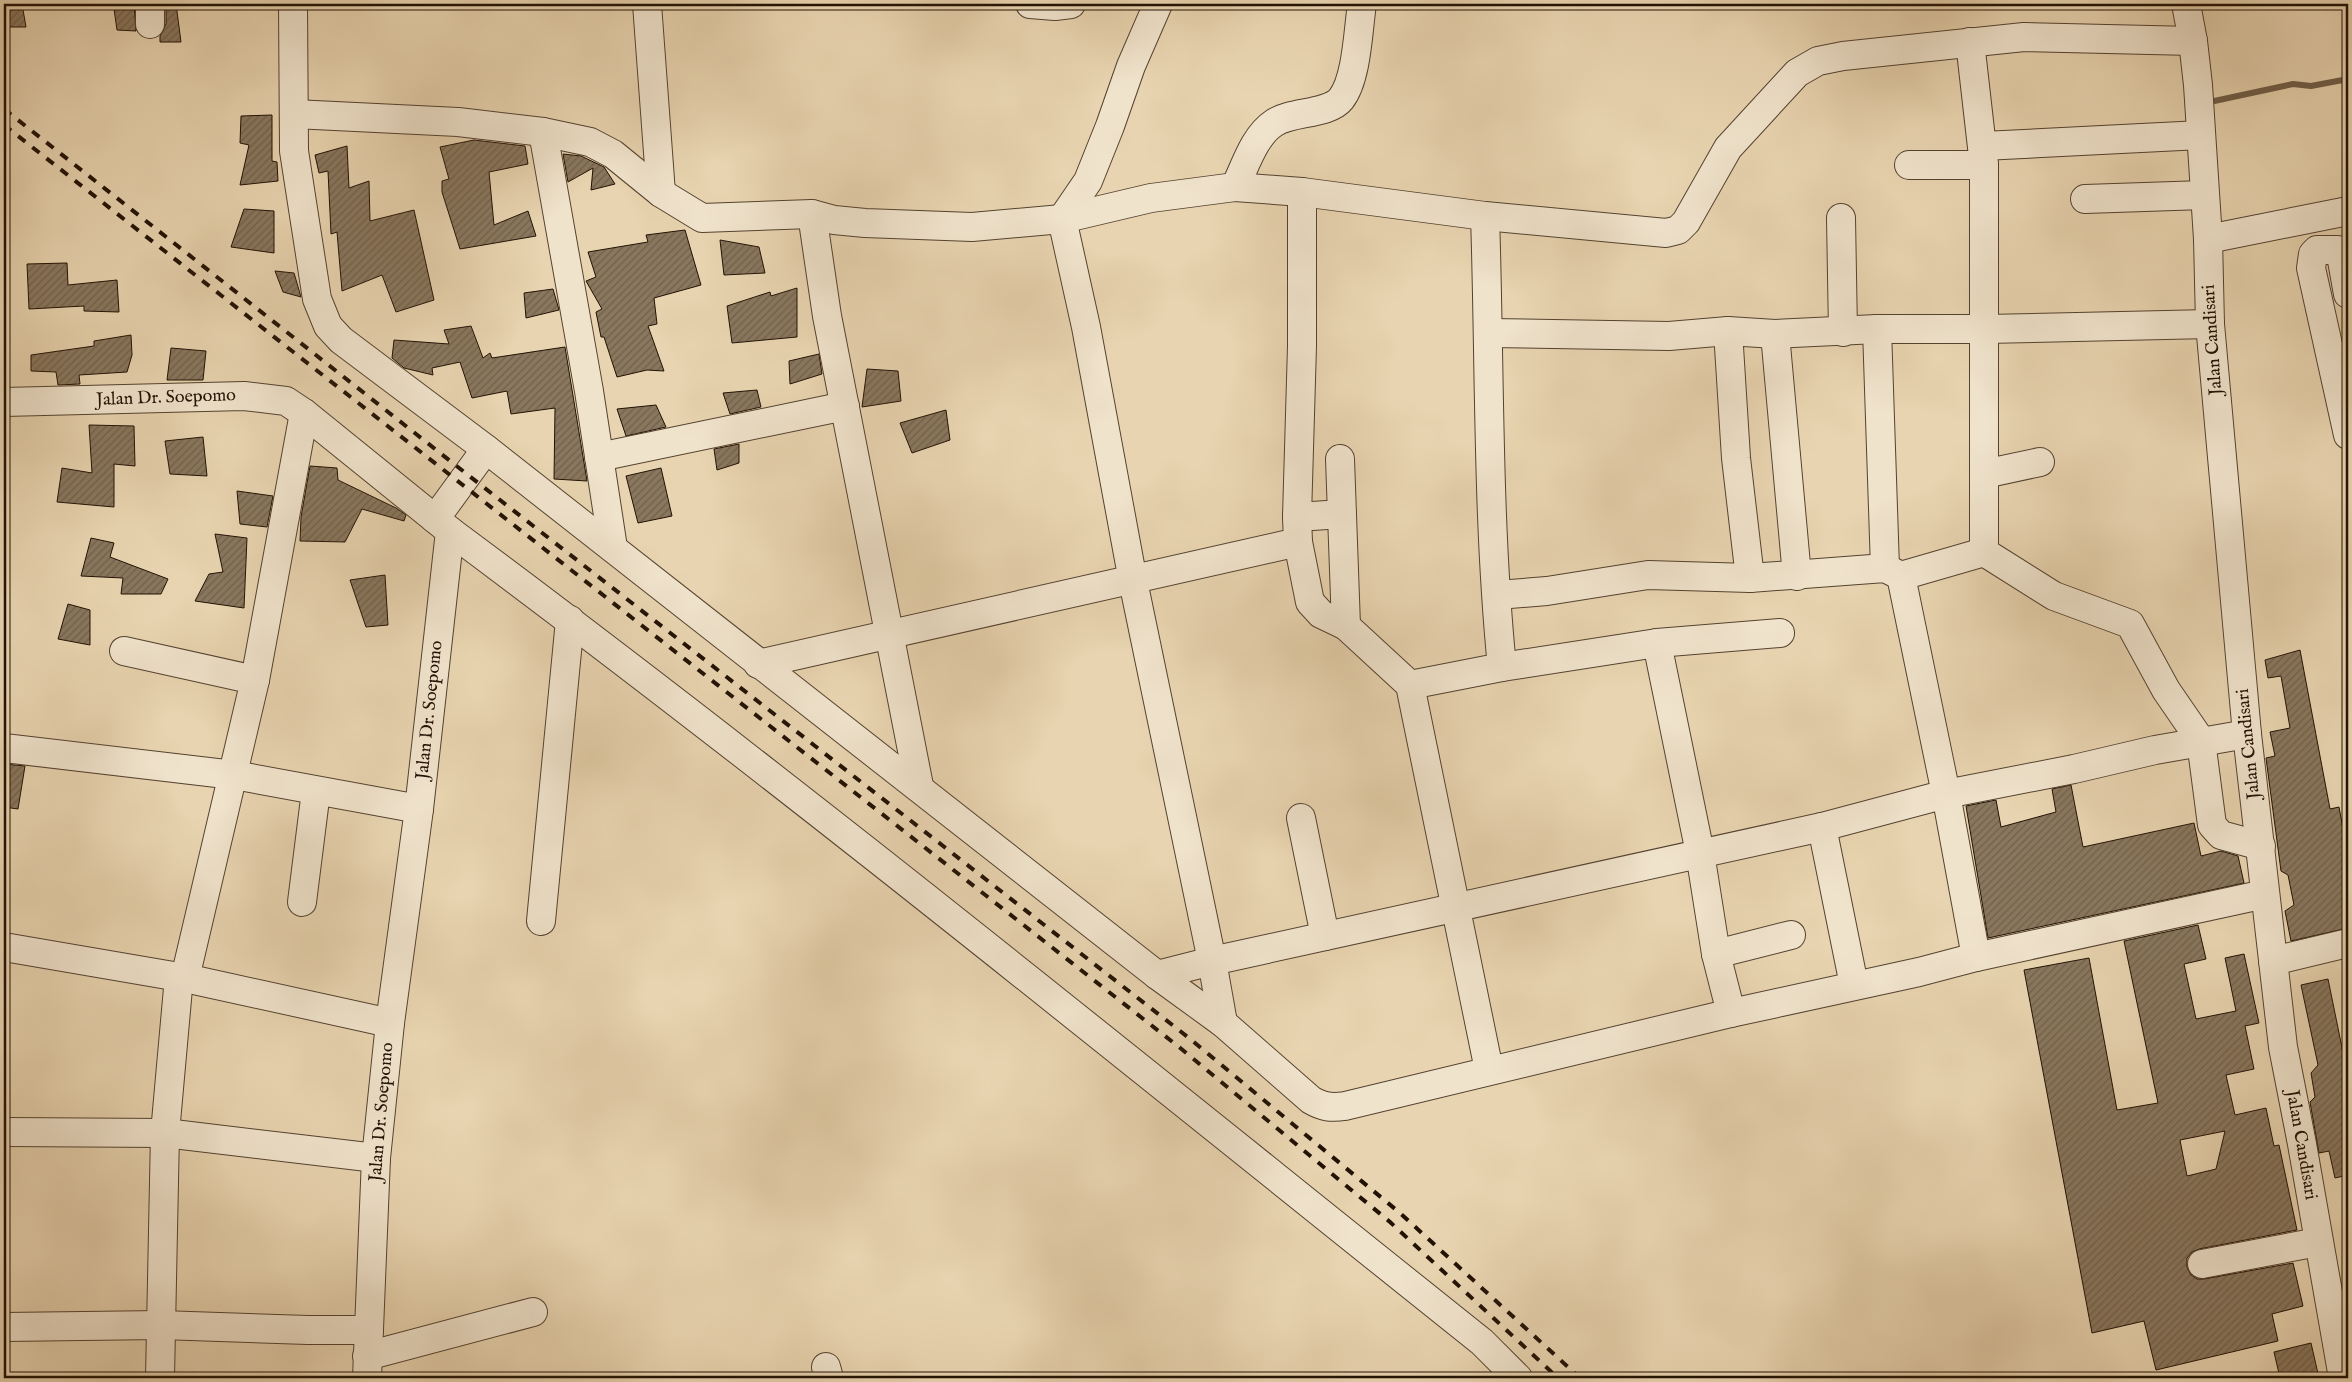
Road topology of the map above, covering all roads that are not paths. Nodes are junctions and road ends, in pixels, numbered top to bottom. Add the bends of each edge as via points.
1 (292, 4) edge
2 (647, 4) edge
3 (1030, 4) edge
4 (1071, 4) edge
5 (1158, 4) edge
6 (1362, 4) edge
7 (2186, 4) edge
8 (2193, 41) junction
9 (1970, 42) junction
10 (294, 114) junction
11 (542, 132) junction
12 (2201, 135) junction
13 (1983, 156) junction
14 (1909, 165) dead end
15 (1235, 187) junction
16 (1302, 192) junction
17 (661, 193) junction
18 (2204, 195) junction
19 (2085, 199) dead end
20 (812, 214) junction
21 (2336, 215) edge
22 (1485, 216) junction
23 (1840, 218) dead end
24 (1062, 219) junction
25 (2208, 239) junction
26 (2327, 249) junction
27 (2348, 294) edge
28 (2210, 324) junction
29 (1877, 329) junction
30 (1985, 329) junction
31 (1728, 331) junction
32 (1843, 332) junction
33 (1489, 333) junction
34 (1775, 334) junction
35 (4, 402) edge
36 (844, 406) junction
37 (304, 413) junction
38 (2348, 435) edge
39 (486, 449) junction
40 (599, 457) junction
41 (1340, 459) dead end
42 (2040, 462) dead end
43 (1984, 474) junction
44 (1342, 514) junction
45 (443, 525) junction
46 (1298, 529) junction
47 (613, 548) junction
48 (1984, 552) junction
49 (1893, 572) junction
50 (1797, 576) junction
51 (1750, 578) junction
52 (1133, 581) junction
53 (1497, 595) junction
54 (570, 620) junction
55 (1346, 626) junction
56 (1780, 633) dead end
57 (888, 634) junction
58 (1657, 643) junction
59 (124, 652) dead end
60 (758, 664) junction
61 (1502, 667) junction
62 (256, 680) junction
63 (1410, 685) junction
64 (2223, 738) junction
65 (4, 748) edge
66 (234, 775) junction
67 (918, 786) junction
68 (316, 791) junction
69 (1946, 794) junction
70 (419, 808) junction
71 (1301, 818) dead end
72 (1822, 827) junction
73 (2261, 846) junction
74 (1700, 853) junction
75 (2266, 894) junction
76 (302, 902) dead end
77 (1456, 908) junction
78 (541, 921) dead end
79 (1791, 935) dead end
80 (1325, 936) junction
81 (2348, 943) edge
82 (4, 947) edge
83 (1716, 954) junction
84 (1976, 957) junction
85 (1212, 961) junction
86 (2273, 961) junction
87 (1157, 975) junction
88 (182, 977) junction
89 (1854, 985) junction
90 (1731, 1013) junction
91 (1223, 1022) junction
92 (390, 1023) junction
93 (1488, 1070) junction
94 (4, 1132) edge
95 (165, 1134) junction
96 (376, 1158) junction
97 (2302, 1245) junction
98 (2202, 1264) dead end
99 (533, 1312) dead end
100 (161, 1325) junction
101 (4, 1327) edge
102 (369, 1330) junction
103 (367, 1367) edge
104 (160, 1378) edge
105 (1518, 1378) edge
106 (2343, 1378) edge

1 - 10 street
2 - 17 street
3 - 4 street
5 - 24 street via 1130,66 1088,181
6 - 15 street via 1347,91 1339,102 1328,107 1285,116 1273,123 1263,132
7 - 8 street, Jalan Candisari
8 - 9 street via 2024,37
8 - 12 street, Jalan Candisari
9 - 13 street
9 - 22 street via 1843,56 1807,66 1728,148 1686,222 1678,230 1666,233
10 - 11 street via 458,122
10 - 39 street via 294,151 313,279 328,326 341,340
11 - 17 street via 590,142 613,154
11 - 40 street
12 - 13 street
12 - 18 street, Jalan Candisari
13 - 14 street
13 - 30 street
15 - 16 street
15 - 24 street via 1151,198
16 - 22 street
16 - 46 street
17 - 20 street via 702,218
18 - 19 street
18 - 25 street, Jalan Candisari
20 - 24 street via 865,223 972,228
20 - 36 street
21 - 25 street
21 - 26 street
22 - 33 street
23 - 32 street
24 - 52 street via 1086,327
25 - 28 street, Jalan Candisari
26 - 27 street via 2338,250 2341,255
26 - 38 street via 2313,254 2312,268
28 - 30 street
28 - 64 street, Jalan Candisari
29 - 30 street
29 - 32 street
29 - 49 street
30 - 43 street
31 - 33 street via 1669,336
31 - 34 street
31 - 51 street via 1736,458
32 - 34 street
33 - 53 street
34 - 50 street
35 - 37 street, Jalan Dr. Soepomo via 244,396 286,401
36 - 40 street
36 - 57 street
37 - 45 street, Jalan Dr. Soepomo
37 - 62 street
39 - 45 street
39 - 47 street
40 - 47 street
41 - 44 street
42 - 43 street
43 - 48 street
44 - 46 street
44 - 55 street
45 - 54 street
45 - 70 street, Jalan Dr. Soepomo
46 - 52 street
46 - 55 street via 1310,602 1321,614
47 - 60 street
48 - 49 street
48 - 64 street via 2054,596 2130,624 2166,690
49 - 50 street
49 - 69 street
50 - 51 street
51 - 53 street via 1648,575 1547,591
52 - 57 street
52 - 85 street
53 - 61 street
54 - 78 street
54 - 105 street via 969,932 1474,1336
55 - 63 street
56 - 58 street
57 - 60 street
57 - 67 street
58 - 61 street
58 - 74 street
59 - 62 street
60 - 67 street
61 - 63 street
62 - 66 street
63 - 77 street
64 - 69 street
64 - 73 street, Jalan Candisari
64 - 73 street via 2212,825 2221,835
65 - 66 street
66 - 68 street
66 - 88 street
67 - 87 street
68 - 70 street
68 - 76 street
69 - 72 street
69 - 84 street
70 - 92 street, Jalan Dr. Soepomo
71 - 80 street
72 - 74 street
72 - 89 street
73 - 75 street, Jalan Candisari
74 - 77 street
74 - 83 street
75 - 84 street
75 - 86 street, Jalan Candisari
77 - 80 street
77 - 93 street
79 - 83 street
80 - 85 street
81 - 86 street
82 - 88 street
83 - 90 street
84 - 89 street
85 - 87 street
85 - 91 street
86 - 97 street, Jalan Candisari
87 - 91 street
88 - 92 street
88 - 95 street
89 - 90 street
90 - 93 street
91 - 93 street via 1310,1100 1332,1108
92 - 96 street, Jalan Dr. Soepomo
94 - 95 street
95 - 96 street
95 - 100 street
96 - 102 street, Jalan Dr. Soepomo
97 - 98 street
97 - 106 street, Jalan Candisari
99 - 103 street
100 - 101 street
100 - 102 street
100 - 104 street
102 - 103 street, Jalan Dr. Soepomo

